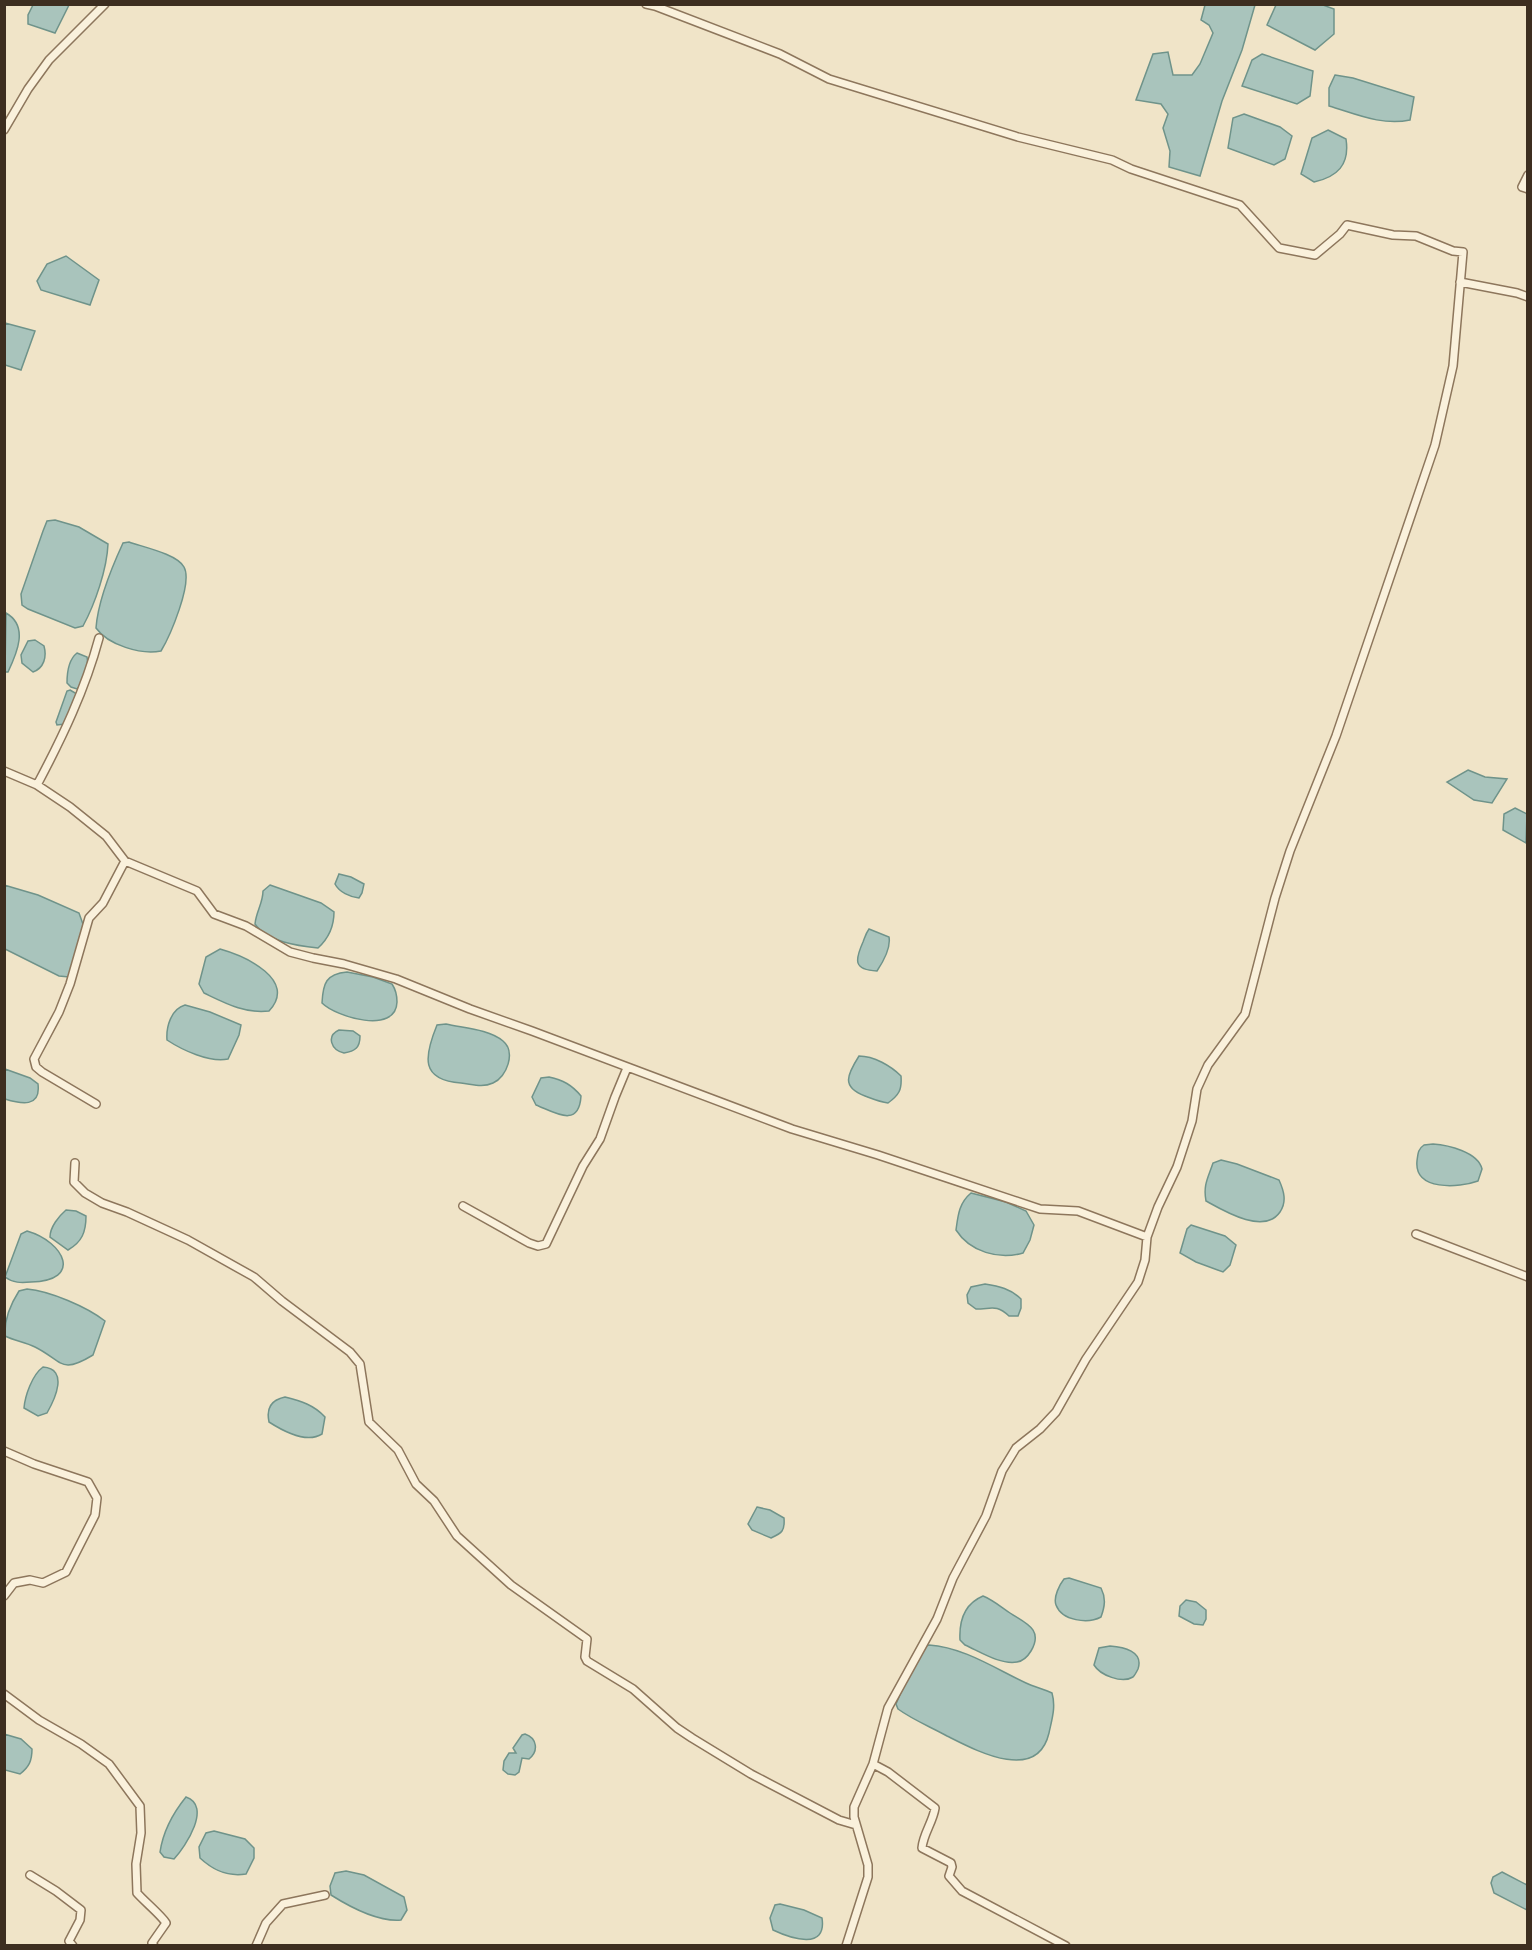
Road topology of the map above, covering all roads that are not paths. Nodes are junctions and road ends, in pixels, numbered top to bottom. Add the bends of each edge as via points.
1 (105, 4) edge
2 (646, 4) edge
3 (4, 130) edge
4 (1527, 175) edge
5 (1527, 189) edge
6 (1460, 282) junction
7 (1527, 297) edge
8 (99, 638) dead end
9 (4, 771) edge
10 (37, 785) junction
11 (125, 861) junction
12 (627, 1068) junction
13 (96, 1104) dead end
14 (75, 1163) dead end
15 (463, 1206) dead end
16 (1416, 1234) dead end
17 (1147, 1237) junction
18 (1527, 1277) edge
19 (4, 1451) edge
20 (4, 1596) edge
21 (4, 1694) edge
22 (873, 1764) junction
23 (856, 1825) junction
24 (30, 1875) dead end
25 (325, 1895) dead end
26 (73, 1946) edge
27 (154, 1946) edge
28 (256, 1946) edge
29 (846, 1946) edge
30 (1066, 1946) edge

1 - 3 street via 49,60
2 - 6 street via 780,54 829,80 1018,137 1112,160 1240,205 1279,248 1314,255 1347,225 1416,236 1463,252
4 - 5 street via 1522,187
6 - 7 street
6 - 17 street via 1453,366 1435,445 1336,736 1290,851 1245,1014 1208,1065 1197,1089 1192,1121 1177,1167
8 - 10 street via 91,670
9 - 10 street
10 - 11 street via 106,836
11 - 12 street via 197,891 214,914 246,926 290,952 396,979
11 - 13 street via 103,903 89,918 67,994 34,1059 42,1072
12 - 15 street via 600,1140 583,1166 546,1244 529,1243
12 - 17 street via 820,1139 1040,1209 1078,1211
14 - 23 street via 74,1182 85,1193 188,1240 254,1277 351,1352 360,1364 369,1422 398,1450 416,1484 481,1558 511,1585 587,1639 587,1661 633,1689 677,1728 708,1748 839,1820
16 - 18 street
17 - 22 street via 1138,1281 1056,1412 1016,1448 1002,1471 986,1516 937,1618 888,1708
19 - 20 street via 88,1482 97,1498 95,1515 66,1572 43,1583 14,1583
21 - 27 street via 109,1764 140,1806 137,1893 166,1923
22 - 23 street via 854,1807
22 - 30 street via 935,1808 922,1848 951,1863 952,1882
23 - 29 street via 865,1850 868,1877
24 - 26 street via 81,1910 69,1941
25 - 28 street via 283,1904 266,1923

